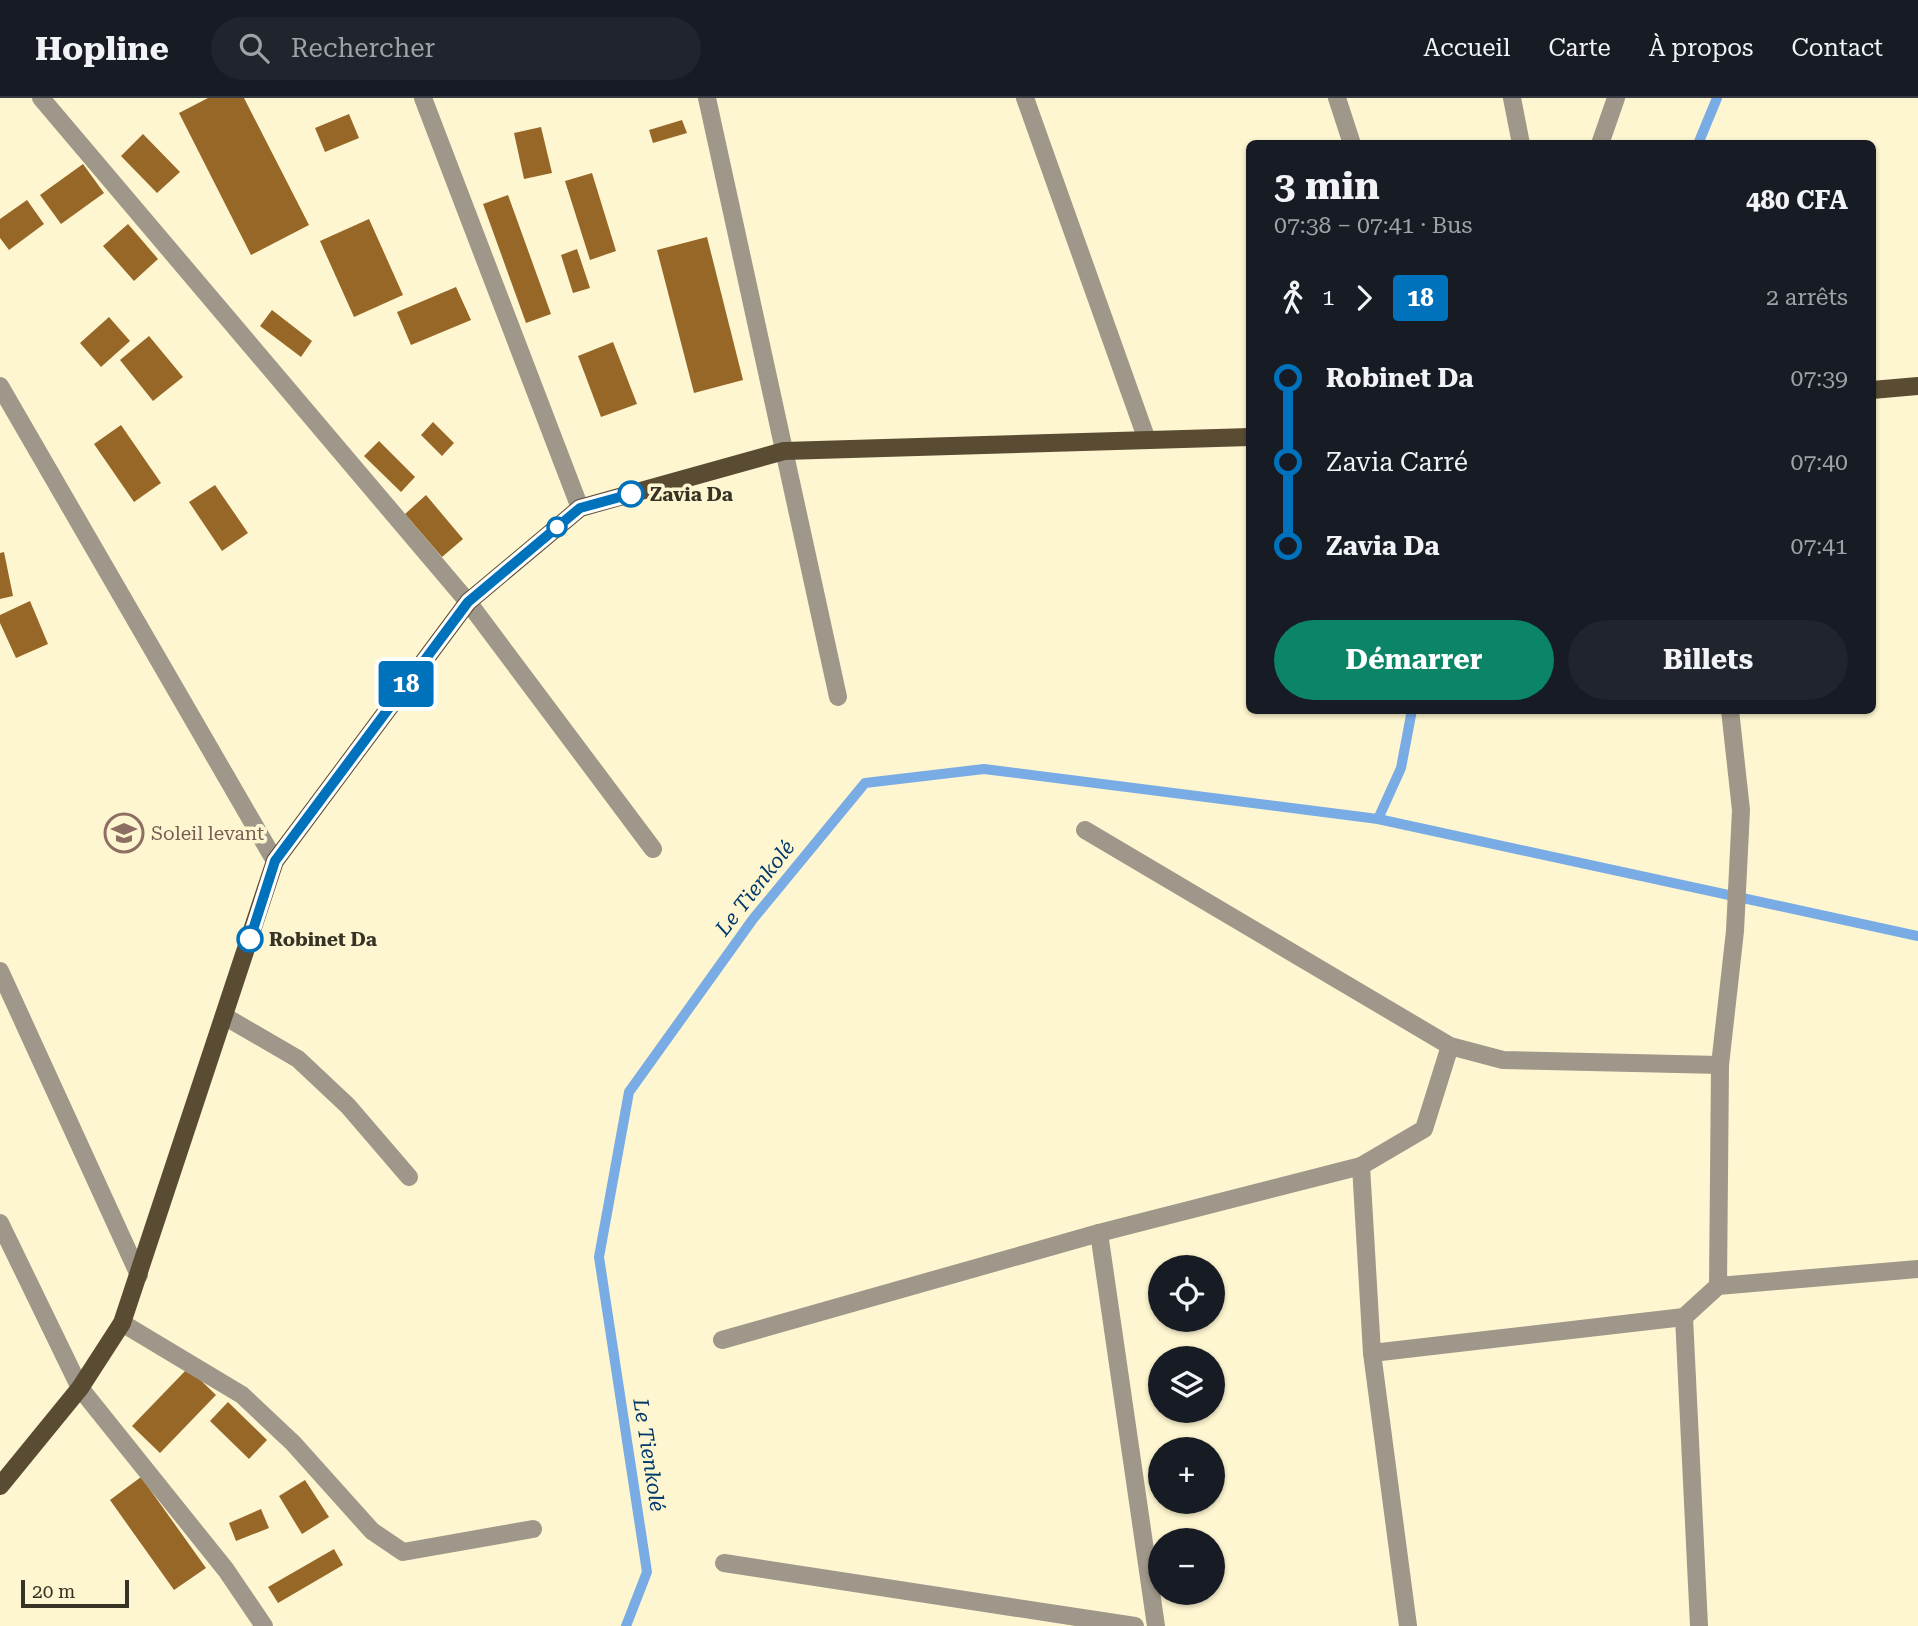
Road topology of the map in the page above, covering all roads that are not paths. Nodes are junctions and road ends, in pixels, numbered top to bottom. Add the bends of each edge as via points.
1 (41, 98) edge
2 (423, 98) edge
3 (707, 98) edge
4 (1025, 98) edge
5 (1337, 98) edge
6 (1512, 98) edge
7 (1616, 98) edge
8 (1351, 140) edge
9 (1520, 140) edge
10 (1601, 140) edge
11 (0, 386) edge
12 (1918, 386) edge
13 (1876, 390) edge
14 (1246, 437) edge
15 (1147, 440) junction
16 (784, 451) junction
17 (580, 508) junction
18 (468, 602) junction
19 (838, 697) dead end
20 (1730, 714) edge
21 (1085, 830) dead end
22 (653, 849) dead end
23 (275, 861) junction
24 (0, 971) edge
25 (224, 1016) junction
26 (1450, 1046) junction
27 (1720, 1065) junction
28 (1362, 1166) junction
29 (409, 1177) dead end
30 (0, 1223) edge
31 (1099, 1233) junction
32 (1918, 1269) edge
33 (139, 1275) junction
34 (1718, 1286) junction
35 (1684, 1317) junction
36 (122, 1324) junction
37 (722, 1340) dead end
38 (1372, 1353) junction
39 (80, 1388) junction
40 (0, 1486) edge
41 (533, 1530) dead end
42 (724, 1563) dead end
43 (264, 1626) edge
44 (1135, 1626) edge
45 (1156, 1626) edge
46 (1408, 1626) edge
47 (1699, 1626) edge

1 - 18 street
2 - 17 street
3 - 16 street
4 - 15 street
5 - 8 street
6 - 9 street
7 - 10 street
11 - 23 street
12 - 13 main road
14 - 15 main road
15 - 16 main road
16 - 17 main road
16 - 19 street
17 - 18 main road
18 - 22 street
18 - 23 main road
20 - 27 street via 1741,810 1735,930
21 - 26 street
23 - 25 main road
24 - 33 street
25 - 29 street via 298,1059 348,1106
25 - 33 main road
26 - 27 street via 1503,1060
26 - 28 street via 1423,1129
27 - 34 street
28 - 31 street
28 - 38 street
30 - 39 street
31 - 37 street
31 - 45 street
32 - 34 street
33 - 36 main road
34 - 35 street
35 - 38 street
35 - 47 street
36 - 39 main road
36 - 41 street via 242,1395 373,1531 403,1552
38 - 46 street
39 - 40 main road
39 - 43 street via 226,1570
42 - 44 street

